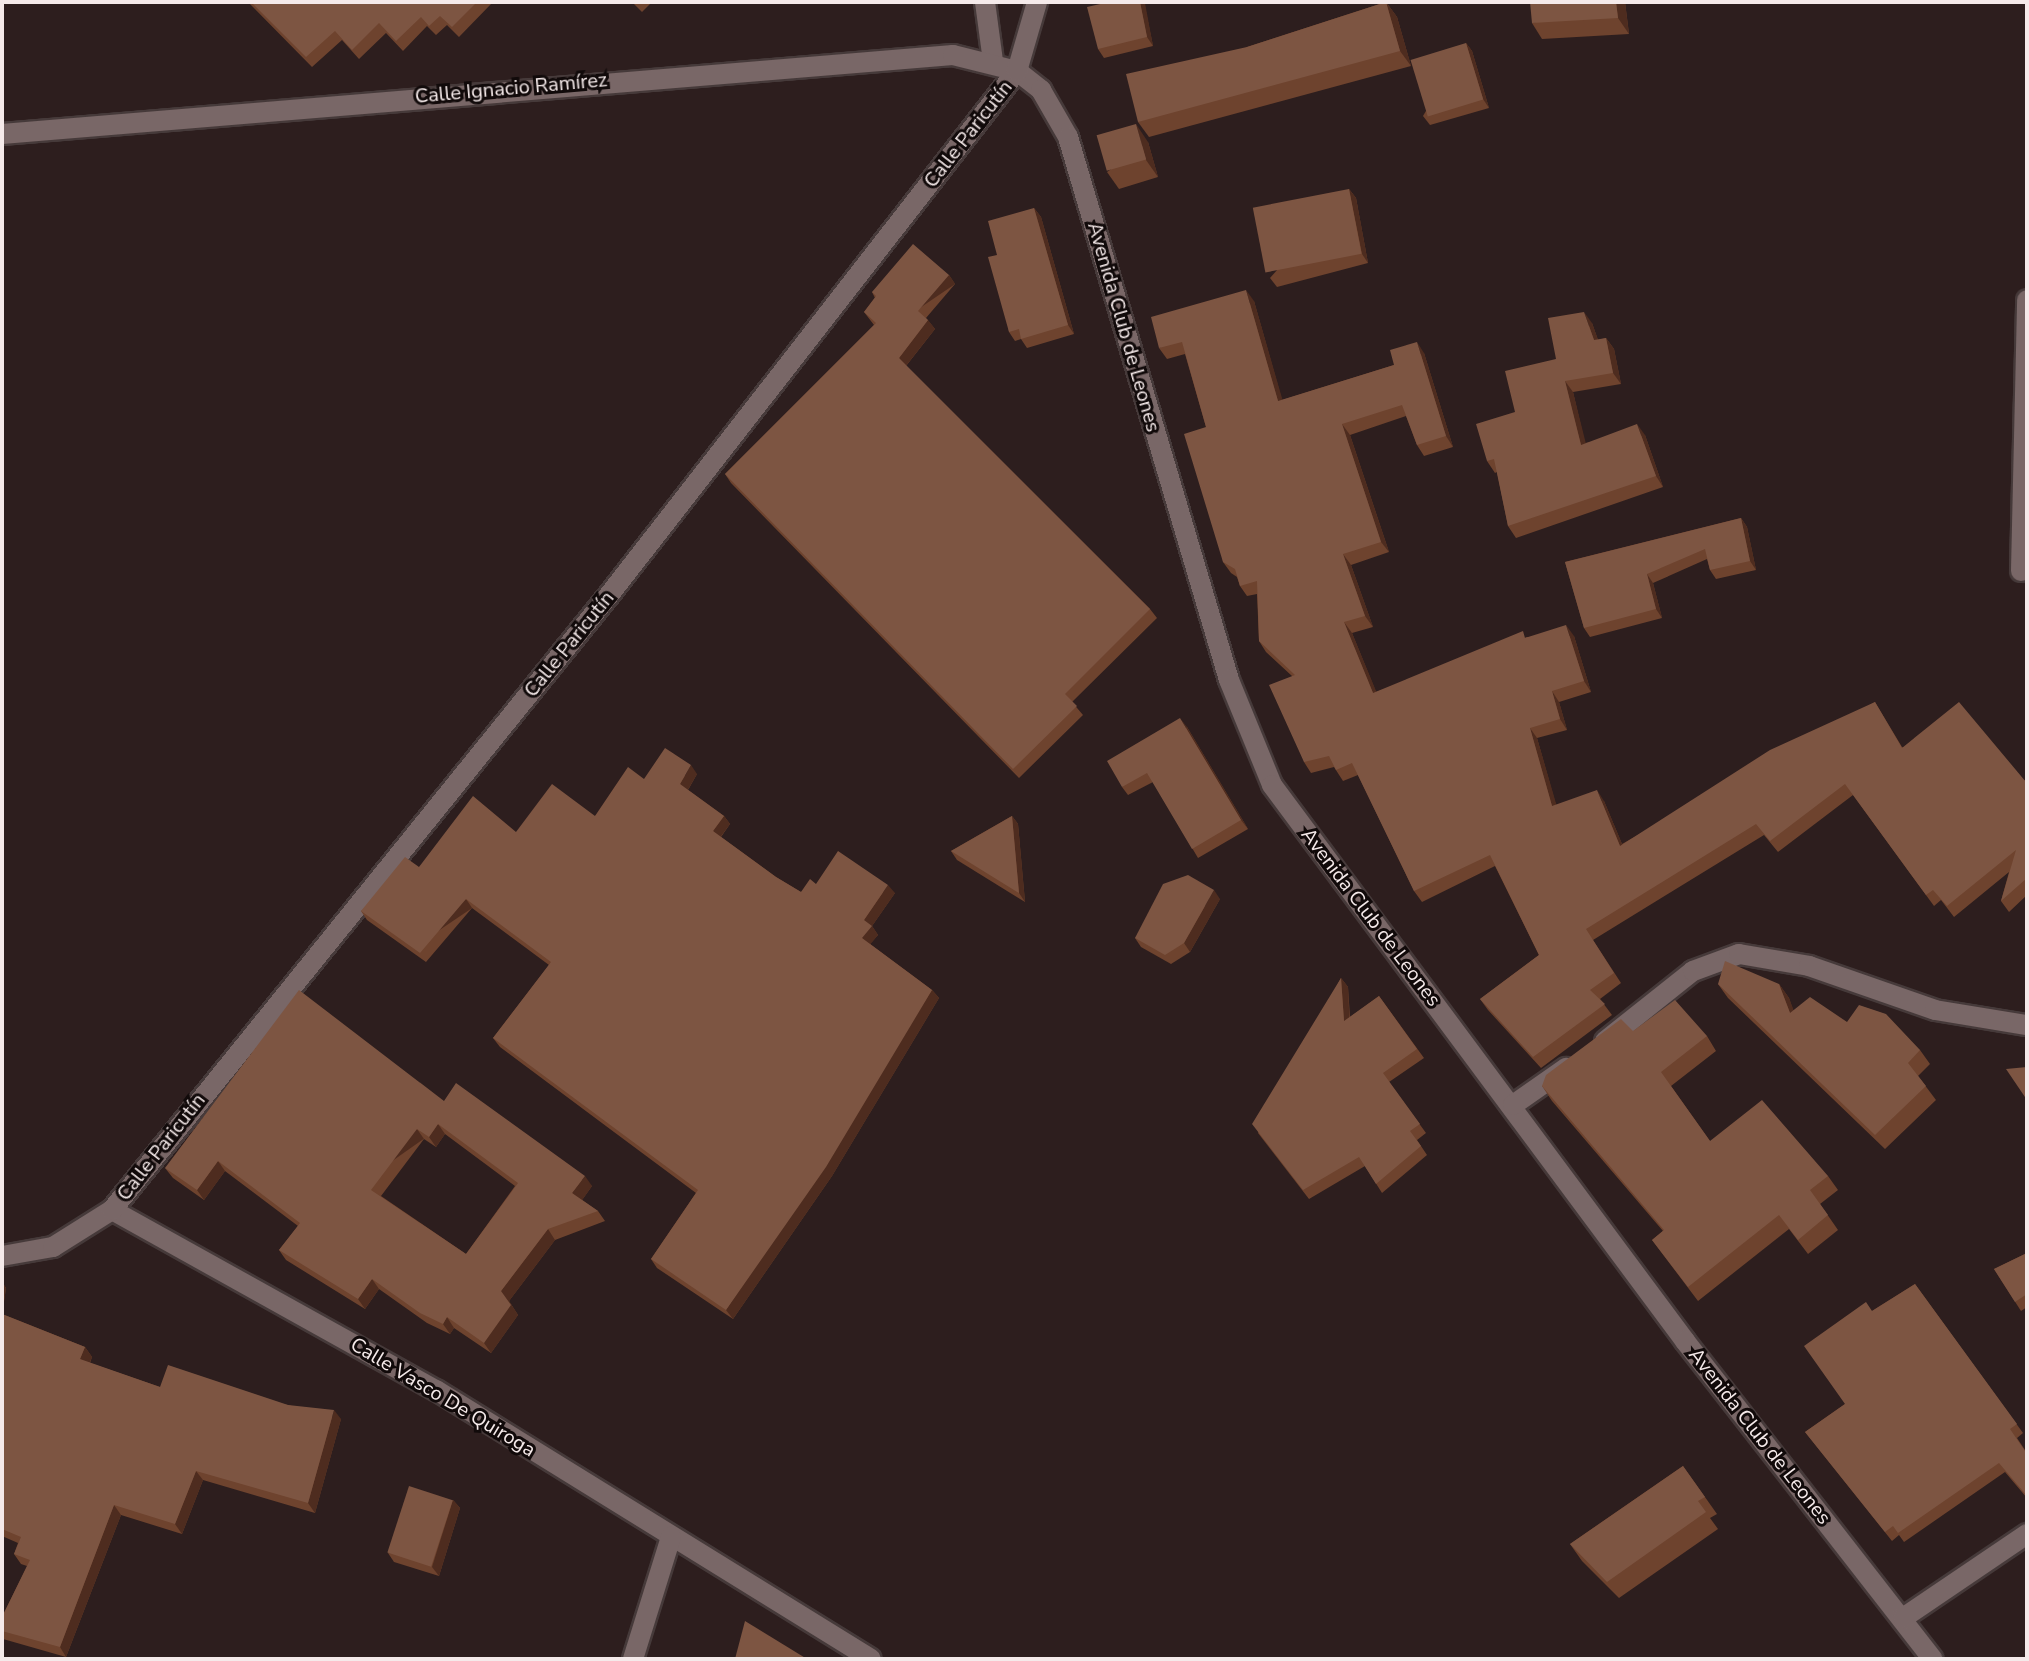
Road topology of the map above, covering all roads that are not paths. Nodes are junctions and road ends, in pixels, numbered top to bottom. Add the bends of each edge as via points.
1 (985, 2) edge
2 (1037, 2) edge
3 (993, 61) junction
4 (1017, 71) junction
5 (2, 134) edge
6 (2027, 300) edge
7 (2027, 339) edge
8 (2021, 571) dead end
9 (2027, 1025) edge
10 (1513, 1105) junction
11 (112, 1210) junction
12 (2, 1256) edge
13 (2027, 1534) edge
14 (671, 1537) junction
15 (1903, 1618) junction
16 (633, 1659) edge
17 (871, 1659) edge
18 (1933, 1659) edge

1 - 3 street
2 - 4 street
3 - 4 street, Calle Ignacio Ramírez
3 - 5 street, Calle Ignacio Ramírez via 953,55 648,76
4 - 10 street, Avenida Club de Leones via 1041,90 1068,137 1229,680 1272,785
4 - 11 street, Calle Paricutín via 613,590
6 - 7 street
7 - 8 street
9 - 10 street via 1935,1010 1809,966 1739,954 1693,971
10 - 15 street, Avenida Club de Leones via 1685,1341
11 - 12 street via 53,1247
11 - 14 street, Calle Vasco De Quiroga via 436,1390
13 - 15 street
14 - 16 street
14 - 17 street, Calle Vasco De Quiroga
15 - 18 street, Avenida Club de Leones

